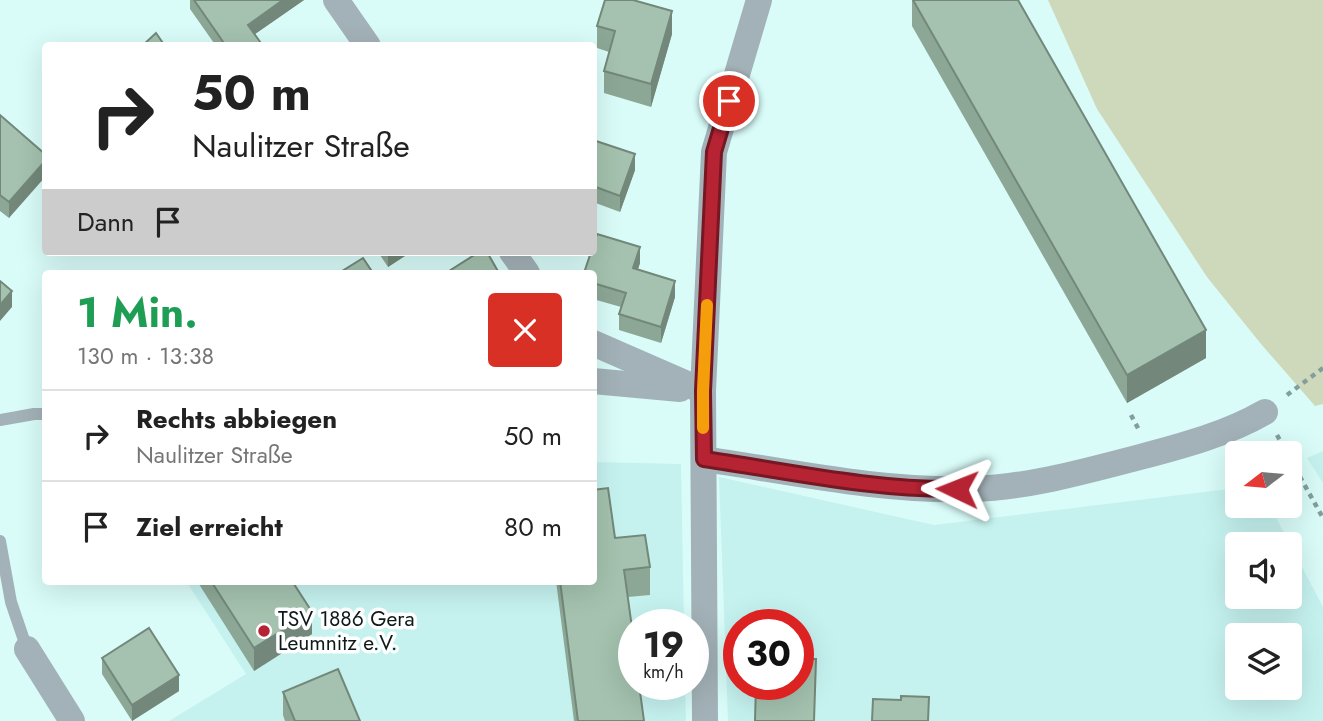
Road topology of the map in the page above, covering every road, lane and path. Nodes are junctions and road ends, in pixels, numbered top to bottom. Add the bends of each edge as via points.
1 (337, 0) edge
2 (759, 0) edge
3 (365, 42) edge
4 (597, 345) edge
5 (1323, 368) edge
6 (597, 381) edge
7 (703, 391) junction
8 (1265, 412) joint
9 (42, 415) edge
10 (0, 420) edge
11 (704, 459) junction
12 (1302, 480) edge
13 (1323, 518) edge
14 (0, 541) edge
15 (27, 649) joint
16 (72, 721) edge
17 (705, 721) edge

1 - 3 street
2 - 7 street via 714,152
4 - 7 street
5 - 8 path
6 - 7 street
7 - 11 street
8 - 11 street via 1213,436 1069,476 976,489 894,486
9 - 10 lane
11 - 17 street
12 - 13 path
14 - 15 lane
15 - 16 street

